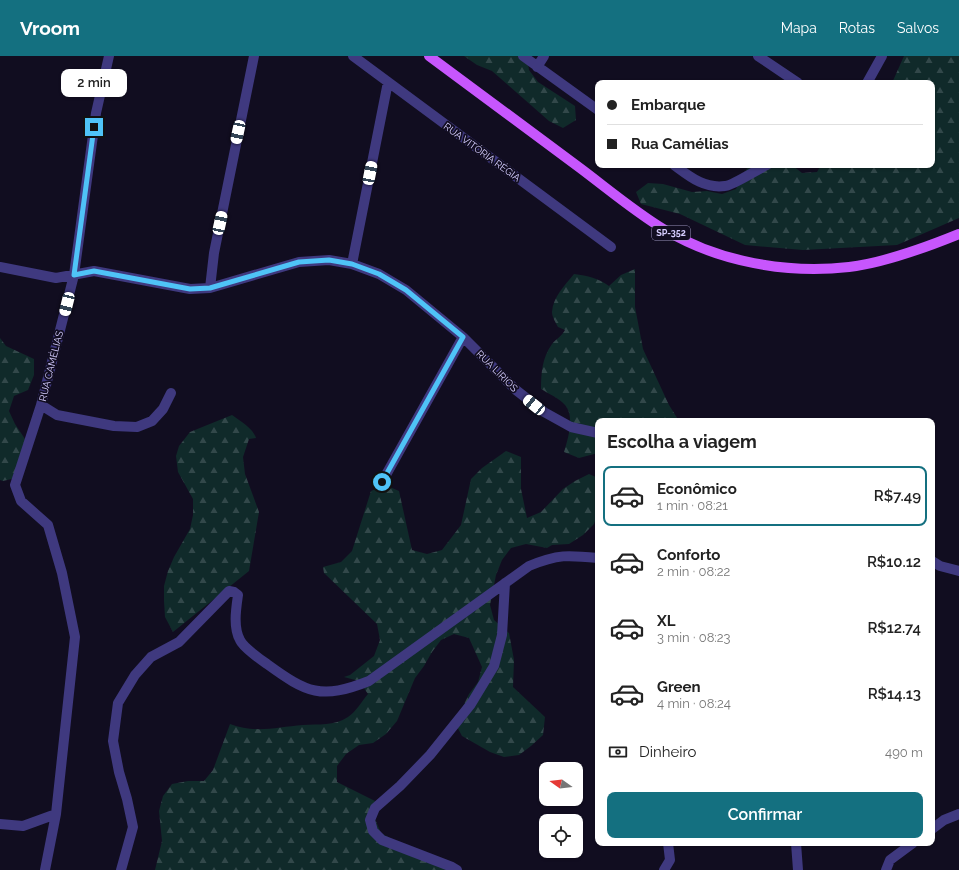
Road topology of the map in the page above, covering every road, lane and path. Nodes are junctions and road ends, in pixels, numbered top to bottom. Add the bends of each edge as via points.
1 (109, 56) edge
2 (254, 56) edge
3 (353, 56) edge
4 (429, 56) edge
5 (523, 56) edge
6 (544, 56) edge
7 (758, 56) edge
8 (882, 56) edge
9 (537, 66) junction
10 (794, 80) edge
11 (869, 80) edge
12 (388, 82) junction
13 (595, 108) edge
14 (678, 168) edge
15 (761, 168) edge
16 (959, 234) edge
17 (611, 247) dead end
18 (352, 264) junction
19 (0, 267) edge
20 (74, 275) junction
21 (210, 288) junction
22 (463, 337) junction
23 (171, 393) dead end
24 (41, 405) junction
25 (595, 432) edge
26 (382, 482) dead end
27 (595, 558) edge
28 (935, 563) edge
29 (959, 571) edge
30 (505, 583) junction
31 (56, 814) junction
32 (959, 814) edge
33 (0, 824) edge
34 (935, 827) edge
35 (668, 846) edge
36 (796, 846) edge
37 (908, 846) edge
38 (45, 870) edge
39 (121, 870) edge
40 (457, 870) edge
41 (664, 870) edge
42 (798, 870) edge
43 (886, 870) edge

1 - 20 street, RUA CAMÉLIAS via 96,113
2 - 21 street via 214,253
3 - 12 street, RUA VITÓRIA RÉGIA
4 - 16 main road, SP-352 via 631,206 666,230 703,248 748,262 783,268 816,269 850,267 882,260
5 - 9 street
6 - 9 street
7 - 10 street
8 - 11 street
9 - 13 street
12 - 17 street, RUA VITÓRIA RÉGIA
12 - 18 street
14 - 15 street via 694,180 708,186 726,186
18 - 21 street, RUA LIRIOS via 329,260 299,262
18 - 22 street, RUA LIRIOS via 379,274 406,290
19 - 20 street, RUA LIRIOS via 56,278
20 - 21 street, RUA LIRIOS via 94,271 190,289
20 - 24 street, RUA CAMÉLIAS
22 - 25 street, RUA LIRIOS via 516,390 544,412 571,427
22 - 26 street
23 - 24 street via 163,409 152,421 137,426 114,426 57,415
24 - 31 street, RUA CAMÉLIAS via 15,484 21,501 48,525 62,573 75,636
27 - 30 street via 567,555 548,558 529,566
28 - 29 street
30 - 39 street via 369,681 329,692 310,690 291,681 240,641 236,628 238,595 228,591 179,642 151,657 135,675 118,702 113,742 134,827
30 - 40 street via 502,635 494,666 471,704 430,755 375,808 370,820 373,831 382,840
31 - 33 street via 23,826
31 - 38 street
32 - 34 street
35 - 41 street via 670,860
36 - 42 street
37 - 43 street via 890,860

